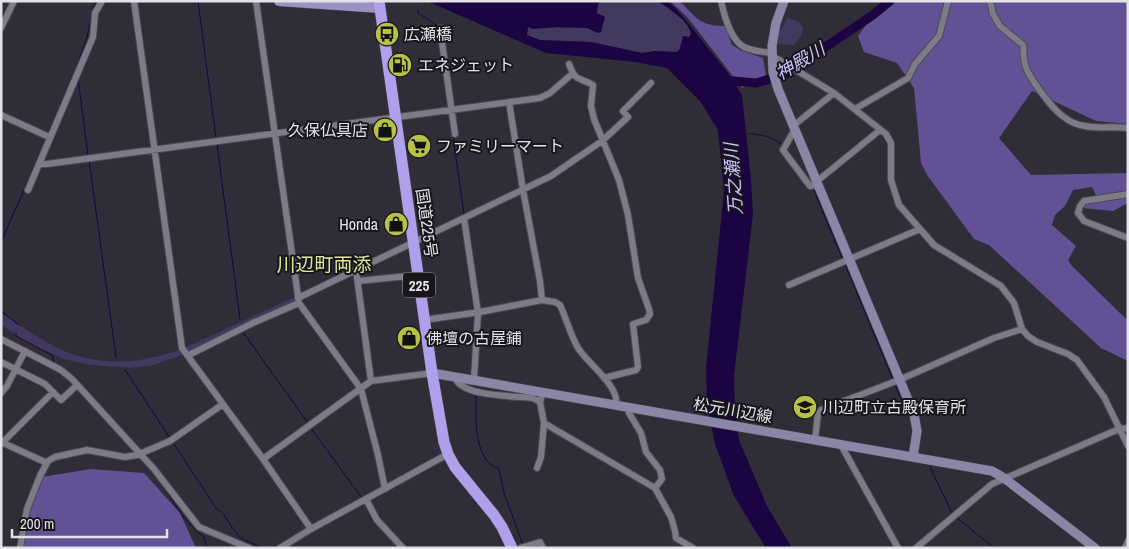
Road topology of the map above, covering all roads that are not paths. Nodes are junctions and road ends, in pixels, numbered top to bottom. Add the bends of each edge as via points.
1 (14, 1) edge
2 (102, 1) edge
3 (134, 1) edge
4 (256, 1) edge
5 (279, 1) edge
6 (721, 1) edge
7 (784, 1) edge
8 (948, 1) edge
9 (990, 1) edge
10 (380, 5) edge
11 (1, 28) edge
12 (440, 28) dead end
13 (771, 54) junction
14 (570, 64) dead end
15 (572, 74) junction
16 (651, 83) dead end
17 (834, 93) junction
18 (509, 102) junction
19 (450, 109) junction
20 (854, 109) junction
21 (1, 116) edge
22 (396, 118) junction
23 (794, 128) junction
24 (1128, 128) edge
25 (880, 130) junction
26 (274, 133) junction
27 (455, 134) dead end
28 (48, 137) junction
29 (602, 140) junction
30 (155, 149) junction
31 (39, 164) junction
32 (814, 185) junction
33 (28, 190) dead end
34 (522, 190) junction
35 (1128, 194) edge
36 (464, 218) junction
37 (920, 229) junction
38 (1128, 238) edge
39 (413, 242) junction
40 (846, 261) junction
41 (356, 270) junction
42 (418, 275) junction
43 (358, 281) junction
44 (789, 285) dead end
45 (542, 300) junction
46 (299, 301) junction
47 (479, 312) junction
48 (424, 320) junction
49 (1022, 329) junction
50 (1, 339) edge
51 (25, 351) junction
52 (189, 355) junction
53 (1, 362) edge
54 (15, 369) junction
55 (432, 373) junction
56 (455, 377) junction
57 (604, 378) junction
58 (474, 380) junction
59 (371, 381) junction
60 (896, 381) junction
61 (77, 385) junction
62 (361, 389) junction
63 (53, 392) junction
64 (543, 392) junction
65 (1, 393) edge
66 (540, 402) junction
67 (223, 404) junction
68 (616, 405) junction
69 (628, 407) junction
70 (544, 422) junction
71 (1128, 428) edge
72 (1119, 429) junction
73 (815, 440) junction
74 (2, 442) edge
75 (841, 445) junction
76 (1128, 446) edge
77 (448, 454) junction
78 (138, 455) junction
79 (913, 457) junction
80 (263, 459) junction
81 (47, 463) junction
82 (537, 468) dead end
83 (1004, 478) junction
84 (655, 488) junction
85 (385, 489) junction
86 (364, 500) junction
87 (311, 529) junction
88 (1128, 541) edge
89 (520, 547) edge
90 (20, 548) edge
91 (248, 548) edge
92 (280, 548) edge
93 (403, 548) edge
94 (544, 548) edge
95 (693, 548) edge
96 (898, 548) edge
97 (916, 548) edge
98 (1095, 548) edge
99 (1125, 548) edge

1 - 11 street
2 - 28 street via 95,13 93,37
3 - 30 street
4 - 26 street
5 - 10 main road
6 - 13 street via 727,23 738,43
7 - 13 main road via 774,30
8 - 20 street via 939,36 915,64 908,78
9 - 24 street via 1000,26 1022,45 1027,70 1062,116 1084,126
10 - 22 highway, 国道225号 / 225
12 - 19 street
13 - 17 street
13 - 23 main road via 778,89
14 - 15 street
15 - 18 street via 540,98
15 - 29 street via 593,85 591,106
16 - 29 street via 623,111 628,117
17 - 20 street
17 - 23 street
18 - 19 street
18 - 34 street
19 - 22 street
19 - 27 street
20 - 25 street
21 - 28 street
22 - 26 street
22 - 39 highway, 国道225号 / 225
23 - 32 main road
23 - 32 street via 783,150
25 - 32 street
25 - 37 street via 891,143 891,180 899,206
26 - 30 street
26 - 46 street
28 - 31 street
29 - 34 street via 551,176
29 - 57 street via 623,192 638,278 650,314 646,320 632,324 636,370
30 - 31 street
30 - 52 street via 180,339 182,348
31 - 33 street
32 - 40 main road
34 - 36 street
34 - 45 street
35 - 38 street via 1084,201 1078,213 1084,221
36 - 39 street
36 - 47 street
37 - 40 street
37 - 49 street via 934,245 1001,286 1014,303
39 - 41 street
39 - 42 highway, 国道225号 / 225
40 - 44 street
40 - 60 main road
41 - 43 street
41 - 46 street
42 - 43 street
42 - 48 highway, 国道225号 / 225
43 - 59 street
45 - 47 street
45 - 57 street via 560,305 578,348
46 - 52 street
46 - 62 street
47 - 48 street
47 - 58 street
48 - 55 highway, 国道225号 / 225
49 - 60 street
49 - 72 street via 1037,342 1077,360 1104,397
50 - 51 street
51 - 54 street
51 - 61 street via 61,370
52 - 67 street
53 - 54 street
54 - 63 street via 45,384
54 - 65 street
55 - 56 main road, 松元川辺線
55 - 59 street
55 - 77 highway, 国道225号 / 225
56 - 58 main road, 松元川辺線
56 - 66 street via 461,385 478,393 533,398
57 - 68 street via 616,397
58 - 64 main road, 松元川辺線
59 - 62 street
60 - 73 street via 818,413
60 - 79 main road via 914,414
61 - 63 street via 61,400
61 - 78 street
62 - 80 street
62 - 85 street
63 - 74 street
64 - 66 street
64 - 68 main road, 松元川辺線
66 - 70 street
67 - 78 street via 171,440
67 - 80 street
68 - 69 main road, 松元川辺線
69 - 73 main road, 松元川辺線
69 - 84 street via 646,452 662,473 662,479
70 - 82 street
70 - 84 street
71 - 72 street
72 - 76 street
72 - 83 street
73 - 75 main road, 松元川辺線
74 - 81 street
75 - 79 main road, 松元川辺線
75 - 96 street
77 - 85 street
77 - 89 highway, 国道225号 / 225
78 - 81 street via 125,458 87,450 55,456
78 - 91 street via 199,527
79 - 83 main road, 松元川辺線 via 992,471
80 - 87 street
81 - 90 street via 26,509
83 - 97 street via 992,484
83 - 98 main road, 松元川辺線
84 - 95 street via 671,517 676,538
85 - 86 street
86 - 87 street
86 - 93 street via 377,520
87 - 92 street
88 - 99 street
89 - 94 street via 540,542

